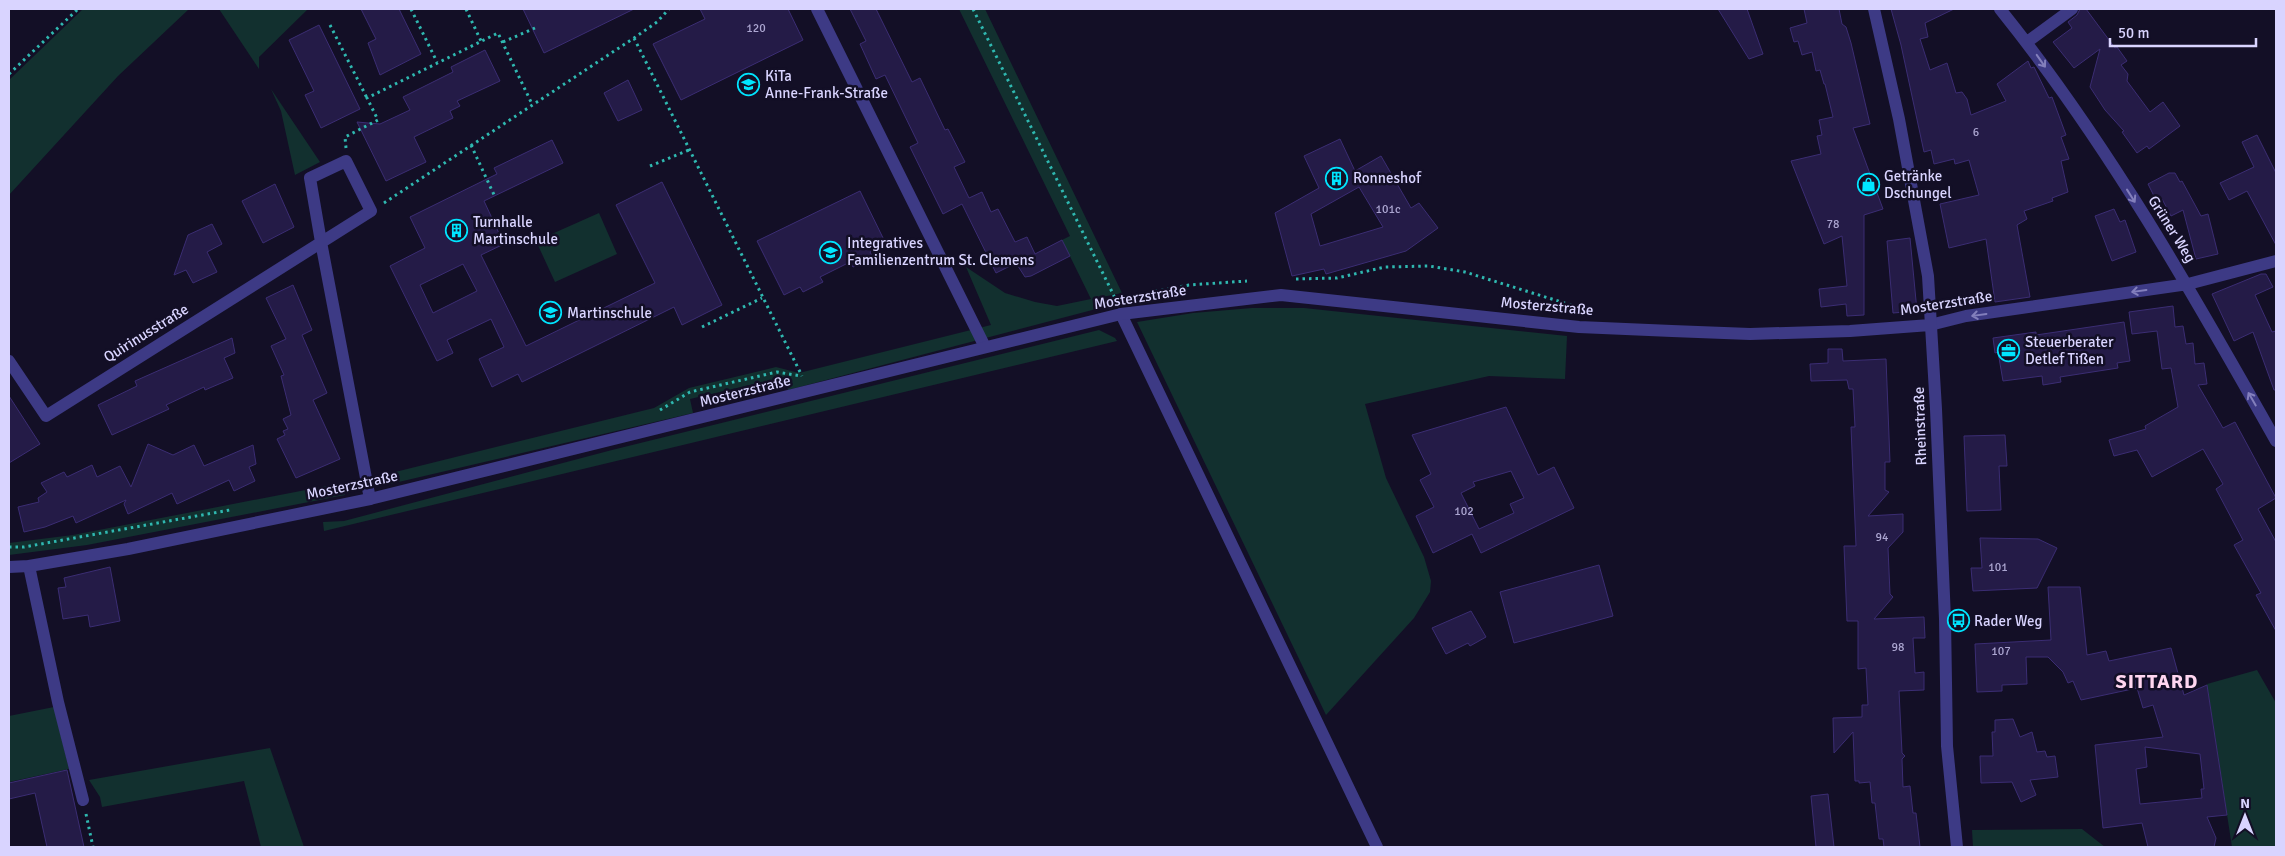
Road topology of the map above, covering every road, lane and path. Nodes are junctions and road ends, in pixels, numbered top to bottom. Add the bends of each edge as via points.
1 (78, 9) edge
2 (411, 9) edge
3 (466, 9) edge
4 (669, 9) edge
5 (816, 9) edge
6 (973, 9) edge
7 (1874, 9) edge
8 (2000, 9) edge
9 (2072, 9) edge
10 (330, 25) dead end
11 (535, 28) dead end
12 (634, 38) junction
13 (481, 41) junction
14 (503, 42) junction
15 (2027, 42) junction
16 (437, 62) junction
17 (9, 74) edge
18 (367, 98) junction
19 (532, 104) junction
20 (471, 145) junction
21 (689, 150) junction
22 (346, 161) junction
23 (650, 166) dead end
24 (495, 197) dead end
25 (371, 211) junction
26 (321, 242) junction
27 (2276, 262) edge
28 (2188, 284) junction
29 (762, 298) junction
30 (1121, 314) junction
31 (1930, 325) junction
32 (702, 327) dead end
33 (985, 347) junction
34 (9, 361) edge
35 (808, 392) junction
36 (2276, 441) edge
37 (370, 499) junction
38 (29, 566) junction
39 (9, 567) edge
40 (83, 800) joint
41 (93, 847) edge
42 (1377, 847) edge
43 (1957, 847) edge

1 - 17 path
2 - 16 path
3 - 13 path
4 - 12 path
5 - 33 street
6 - 30 path
7 - 31 street, Rheinstraße via 1899,119 1926,266
8 - 15 street, Grüner Weg
9 - 15 street
10 - 18 path
11 - 14 path
12 - 19 path
12 - 21 path
13 - 14 path via 498,33
13 - 16 path
14 - 19 path
15 -> 28 street, Grüner Weg via 2093,135
16 - 18 path
18 - 22 path via 378,120 345,137
19 - 20 path
20 - 24 path
20 - 25 path
21 - 23 path
21 - 29 path
22 - 25 street
22 - 26 street via 310,178
25 - 26 street, Quirinusstraße
26 - 34 street, Quirinusstraße via 46,416
26 - 37 street
27 - 28 street, Mosterzstraße
28 -> 31 street, Mosterzstraße via 1966,316
36 -> 28 street, Grüner Weg
29 - 32 path
29 - 35 path
30 - 31 street, Mosterzstraße via 1281,295 1579,327 1662,331 1750,334
30 - 33 street, Mosterzstraße
30 - 42 street
31 - 43 street, Rheinstraße via 1945,619 1947,746
33 - 35 street, Mosterzstraße
35 - 37 street, Mosterzstraße
37 - 38 street, Mosterzstraße
38 - 39 street, Mosterzstraße
38 - 40 street
40 - 41 path

